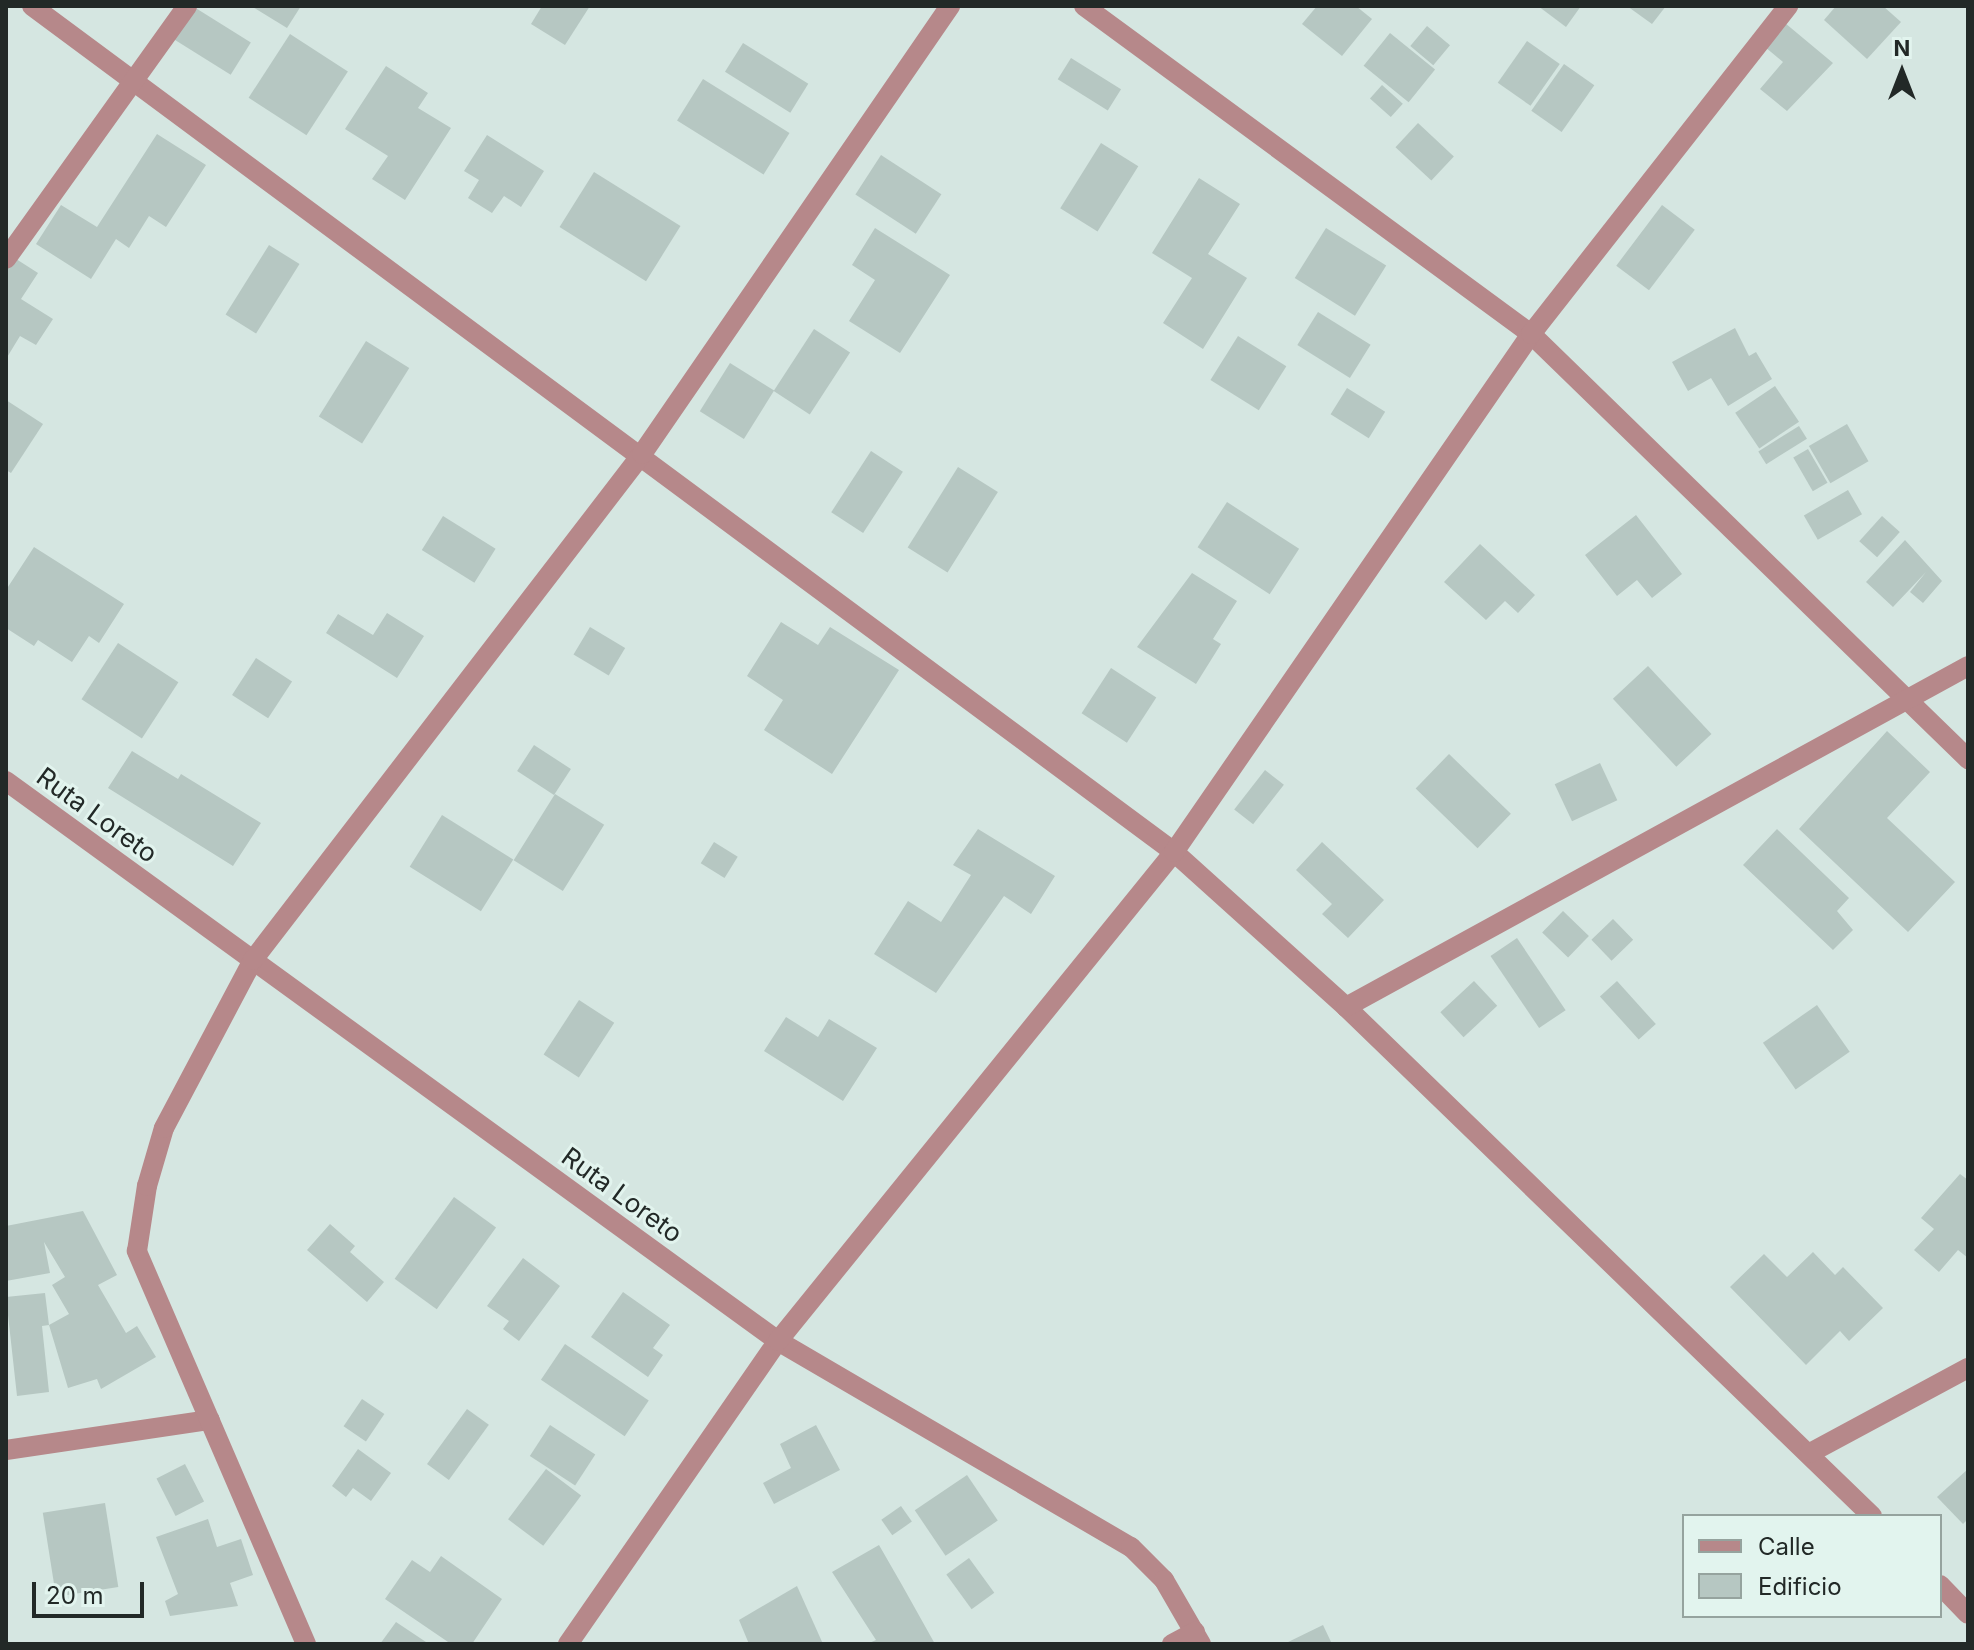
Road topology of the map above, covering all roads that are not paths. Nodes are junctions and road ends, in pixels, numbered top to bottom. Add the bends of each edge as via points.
1 (32, 6) edge
2 (187, 6) edge
3 (950, 6) edge
4 (1084, 6) edge
5 (1788, 6) edge
6 (131, 80) junction
7 (6, 259) edge
8 (1531, 334) junction
9 (642, 454) junction
10 (1968, 666) edge
11 (1907, 699) junction
12 (1968, 759) edge
13 (6, 781) edge
14 (1174, 852) junction
15 (253, 960) junction
16 (1346, 1007) junction
17 (778, 1341) junction
18 (1968, 1368) edge
19 (210, 1420) junction
20 (6, 1450) edge
21 (1810, 1453) junction
22 (1870, 1514) edge
23 (1942, 1587) edge
24 (1968, 1614) edge
25 (1198, 1638) edge
26 (306, 1644) edge
27 (568, 1644) edge
28 (1172, 1644) edge

1 - 6 street
2 - 6 street
3 - 9 street
4 - 8 street
5 - 8 street
6 - 7 street
6 - 9 street
8 - 11 street
8 - 14 street
9 - 14 street
9 - 15 street
10 - 11 street
11 - 12 street
11 - 16 street
13 - 15 street, Ruta Loreto
14 - 16 street
14 - 17 street
15 - 17 street, Ruta Loreto
15 - 19 street via 164,1128 147,1186 137,1251
16 - 21 street
17 - 25 street, Ruta Loreto via 1131,1547 1164,1580
17 - 27 street
18 - 21 street
19 - 20 street
19 - 26 street
21 - 22 street
23 - 24 street
25 - 28 street

